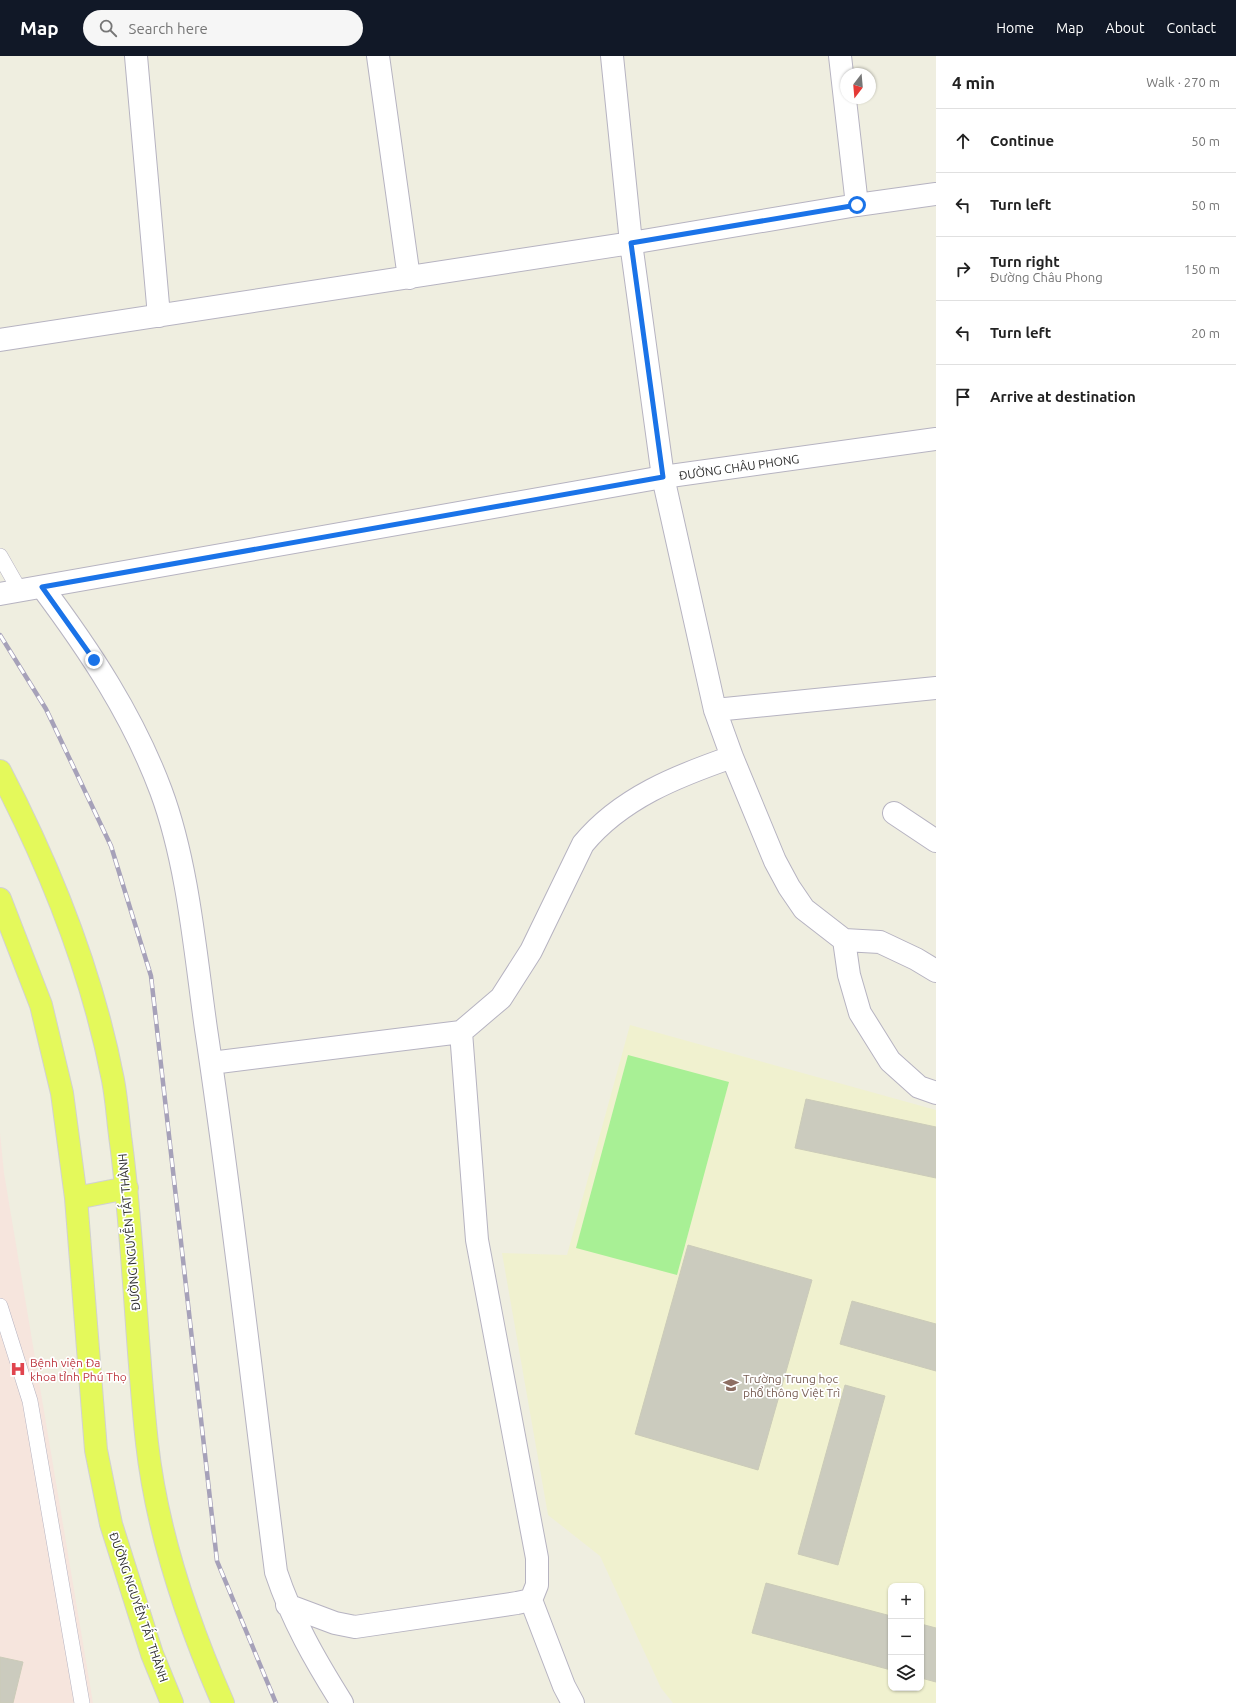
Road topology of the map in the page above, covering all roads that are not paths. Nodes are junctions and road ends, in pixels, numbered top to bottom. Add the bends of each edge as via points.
1 (136, 56) edge
2 (378, 56) edge
3 (612, 56) edge
4 (840, 56) edge
5 (936, 194) edge
6 (857, 205) junction
7 (631, 243) junction
8 (409, 278) junction
9 (159, 316) junction
10 (0, 340) edge
11 (936, 439) edge
12 (663, 477) junction
13 (0, 556) edge
14 (42, 587) junction
15 (10, 593) edge
16 (936, 688) edge
17 (715, 710) junction
18 (732, 757) junction
19 (0, 771) edge
20 (894, 813) dead end
21 (936, 841) edge
22 (2, 907) edge
23 (844, 940) junction
24 (936, 971) edge
25 (461, 1032) junction
26 (211, 1063) junction
27 (936, 1093) edge
28 (127, 1188) junction
29 (76, 1198) junction
30 (0, 1306) edge
31 (531, 1600) junction
32 (287, 1605) junction
33 (82, 1703) edge
34 (172, 1703) edge
35 (223, 1703) edge
36 (342, 1703) edge
37 (573, 1703) edge

1 - 9 street
2 - 8 street
3 - 7 street
4 - 6 street
5 - 6 street
6 - 7 street
7 - 8 street
7 - 12 street
8 - 9 street
9 - 10 street
11 - 12 street, ĐƯỜNG CHÂU PHONG
12 - 14 street, ĐƯỜNG CHÂU PHONG
12 - 17 street
13 - 15 lane
14 - 15 street, ĐƯỜNG CHÂU PHONG
14 - 26 street via 117,696 162,792 180,853
16 - 17 street
17 - 18 street
18 - 23 street via 775,861 789,887 804,909
18 - 25 street via 692,771 649,791 592,833 583,844 532,950 501,998
19 - 28 main road, ĐƯỜNG NGUYỄN TẤT THÀNH via 60,896 94,996 113,1081
20 - 21 street
22 - 29 main road, ĐƯỜNG NGUYỄN TẤT THÀNH via 41,1005 62,1093
23 - 24 street via 880,942
23 - 27 street via 849,975 860,1013 890,1061 919,1087
25 - 26 street
25 - 31 street via 477,1240 537,1558 537,1585
26 - 32 street via 276,1572
28 - 29 main road
28 - 35 main road, ĐƯỜNG NGUYỄN TẤT THÀNH via 147,1444 158,1513 198,1646
29 - 34 main road, ĐƯỜNG NGUYỄN TẤT THÀNH via 96,1450 111,1524 129,1587
30 - 33 lane via 30,1401
31 - 32 street via 355,1627 335,1623
31 - 37 street
32 - 36 street via 318,1666

